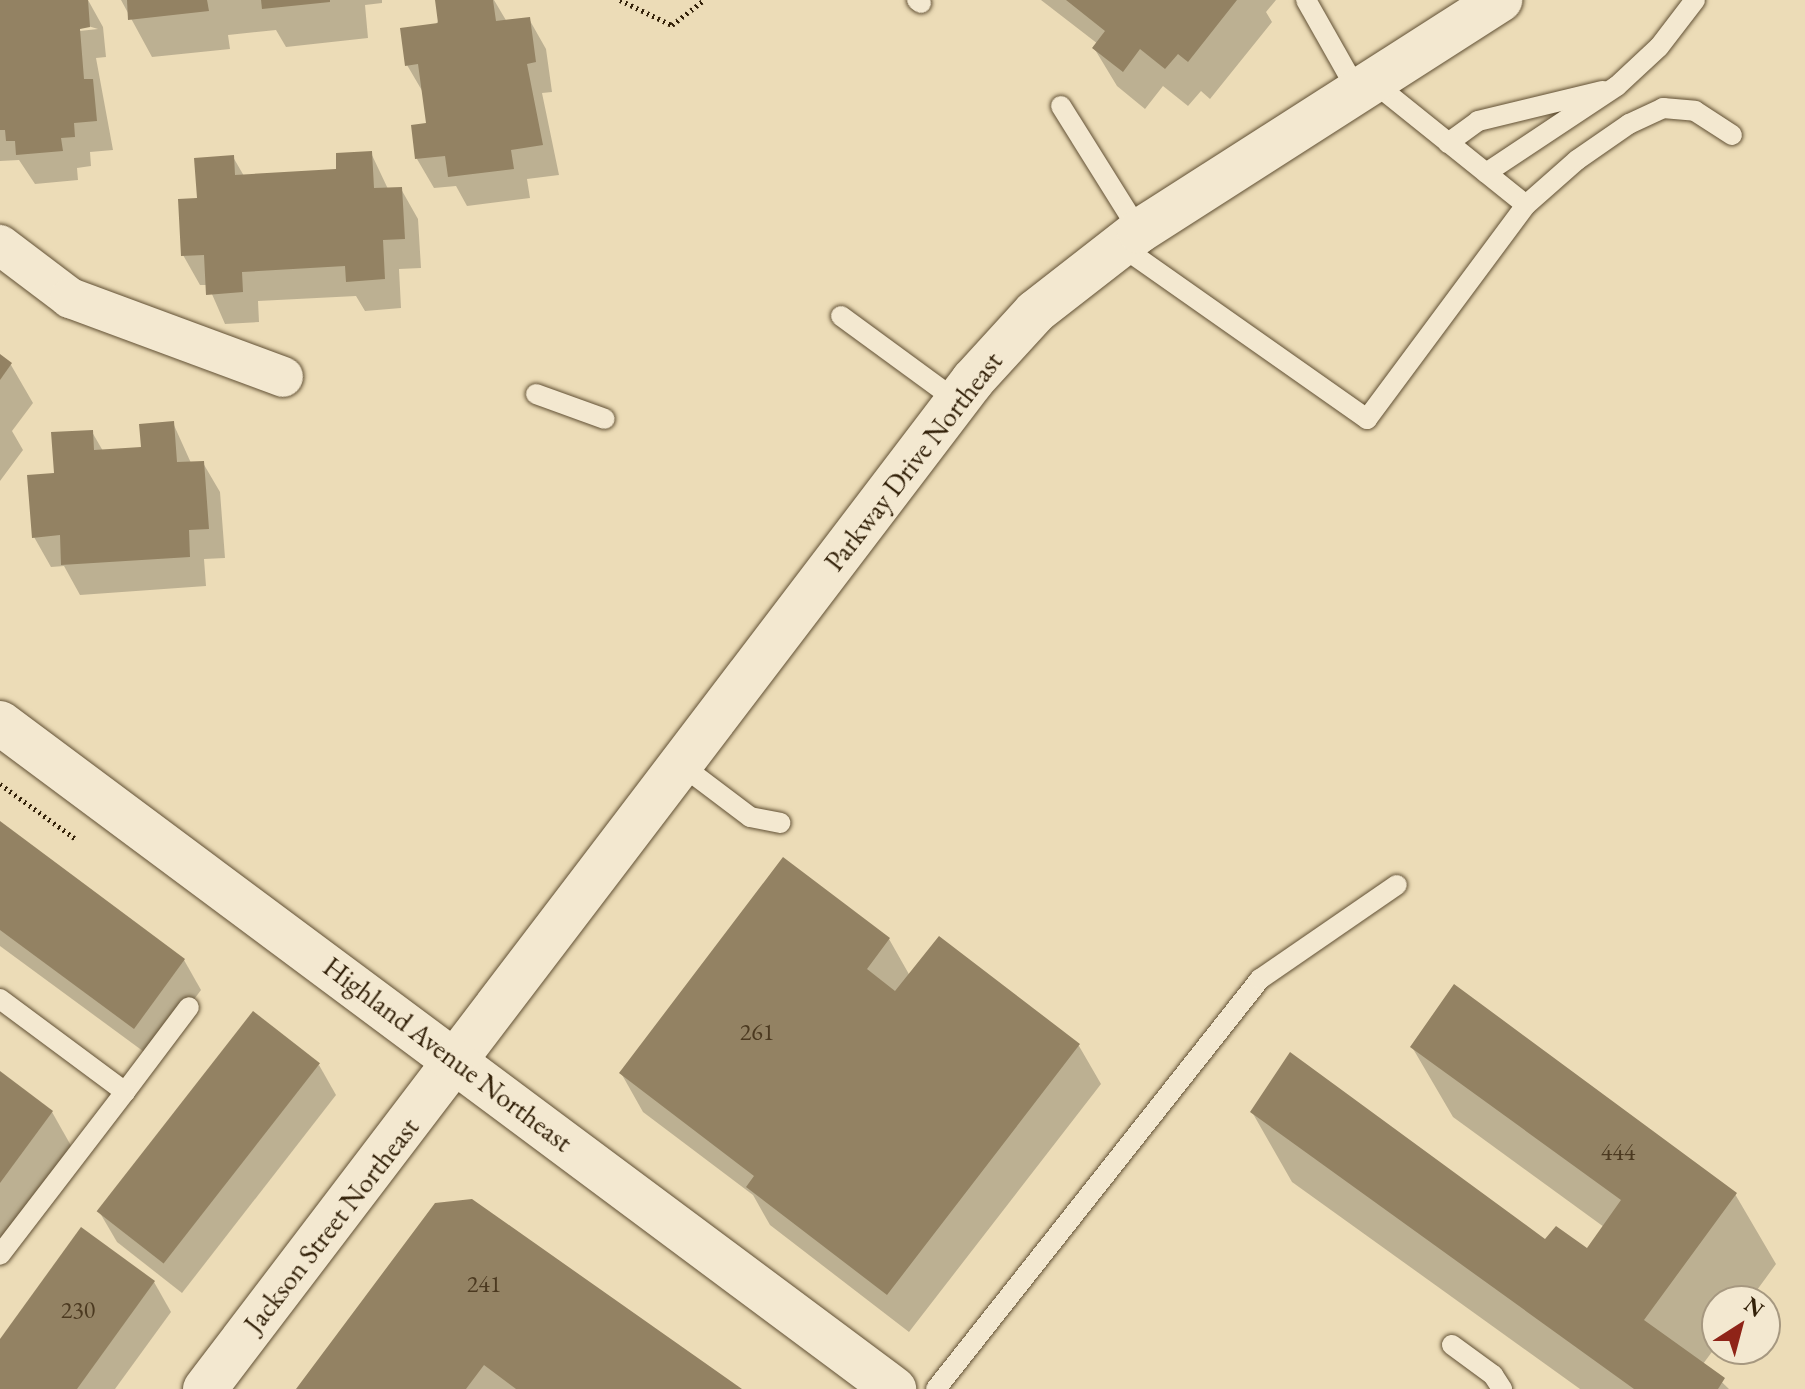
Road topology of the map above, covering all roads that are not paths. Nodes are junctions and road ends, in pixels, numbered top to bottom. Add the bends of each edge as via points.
1 (1306, 0) edge
2 (1500, 0) edge
3 (1695, 0) edge
4 (1617, 86) junction
5 (1366, 87) junction
6 (1061, 106) dead end
7 (1732, 135) dead end
8 (1448, 143) junction
9 (1486, 173) junction
10 (1526, 205) junction
11 (1130, 238) junction
12 (0, 245) edge
13 (841, 316) dead end
14 (283, 377) dead end
15 (536, 394) dead end
16 (957, 401) junction
17 (605, 419) dead end
18 (0, 723) edge
19 (680, 764) junction
20 (780, 823) dead end
21 (1397, 885) dead end
22 (0, 999) edge
23 (189, 1007) dead end
24 (455, 1058) junction
25 (125, 1092) junction
26 (0, 1255) edge
27 (1452, 1345) dead end
28 (879, 1384) edge
29 (205, 1389) edge
30 (936, 1389) edge
31 (1502, 1389) edge

1 - 5 lane
2 - 5 street, Parkway Drive Northeast
3 - 4 lane via 1659,47
4 - 8 lane via 1478,121
4 - 9 lane
5 - 8 lane
5 - 11 street, Parkway Drive Northeast
6 - 11 lane
7 - 10 lane via 1695,111 1663,108 1602,142
8 - 9 lane
9 - 10 lane
10 - 11 lane via 1367,419
11 - 16 street, Parkway Drive Northeast via 1035,312
12 - 14 street via 70,298
13 - 16 lane
15 - 17 lane
16 - 19 street, Parkway Drive Northeast
18 - 24 street, Highland Avenue Northeast
19 - 20 lane via 750,817
19 - 24 street, Parkway Drive Northeast
21 - 30 lane via 1260,979
22 - 25 lane
23 - 25 lane
24 - 28 street, Highland Avenue Northeast
24 - 29 street, Jackson Street Northeast
25 - 26 lane
27 - 31 lane via 1493,1375

